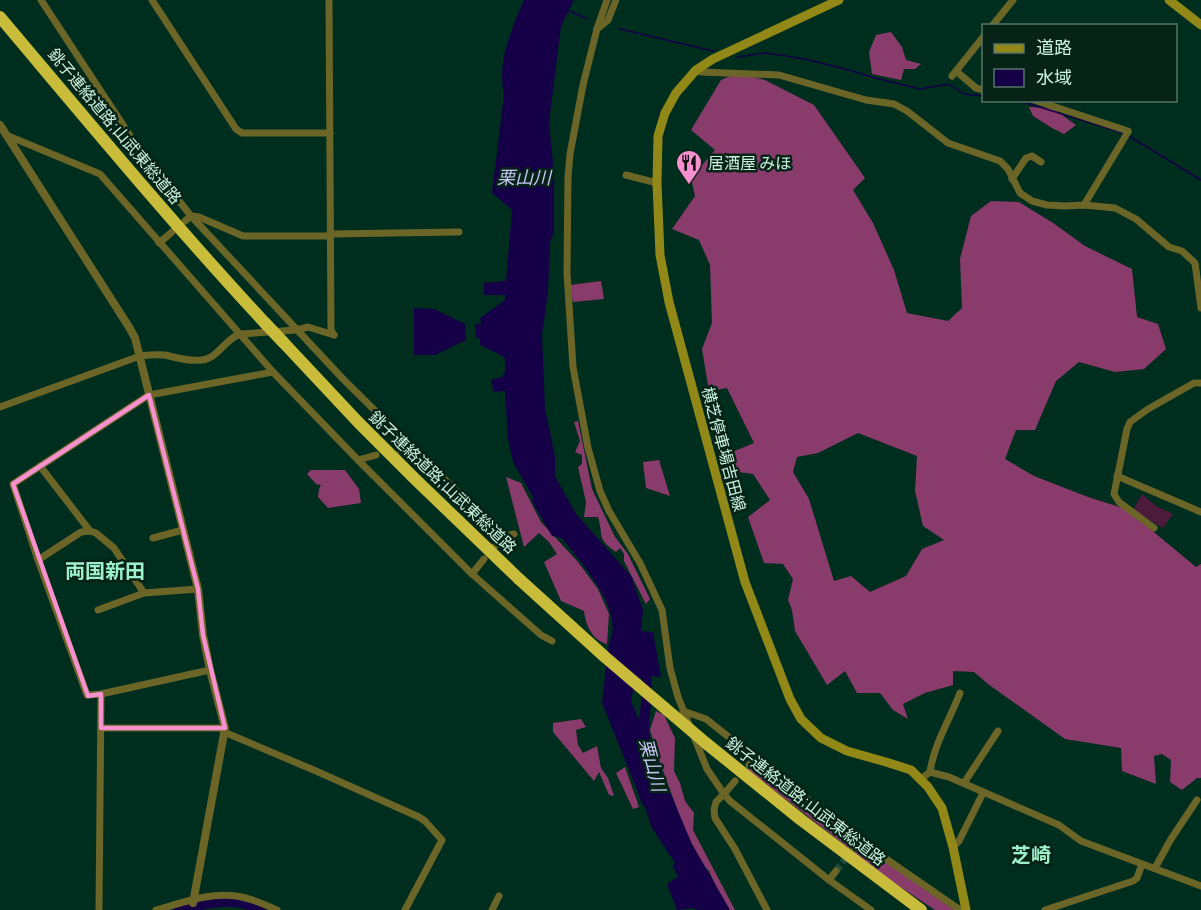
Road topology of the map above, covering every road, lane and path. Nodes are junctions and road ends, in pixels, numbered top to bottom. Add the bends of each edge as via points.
1 (40, 0) edge
2 (152, 0) edge
3 (329, 0) edge
4 (607, 0) edge
5 (616, 0) edge
6 (839, 0) edge
7 (1013, 0) edge
8 (1169, 0) edge
9 (0, 17) edge
10 (994, 24) edge
11 (1201, 25) edge
12 (597, 29) junction
13 (982, 39) edge
14 (696, 70) junction
15 (982, 90) edge
16 (1041, 102) edge
17 (0, 125) edge
18 (330, 133) junction
19 (6, 135) junction
20 (1041, 162) dead end
21 (626, 175) dead end
22 (1012, 179) junction
23 (657, 183) junction
24 (1084, 205) junction
25 (191, 216) junction
26 (185, 221) dead end
27 (172, 232) dead end
28 (459, 232) dead end
29 (331, 234) junction
30 (159, 243) junction
31 (1201, 308) edge
32 (296, 330) junction
33 (241, 334) junction
34 (140, 356) junction
35 (273, 372) junction
36 (1201, 383) edge
37 (149, 395) junction
38 (0, 407) edge
39 (411, 447) junction
40 (400, 450) dead end
41 (376, 455) dead end
42 (358, 460) junction
43 (40, 466) junction
44 (1118, 476) junction
45 (1201, 512) edge
46 (1154, 528) dead end
47 (183, 530) junction
48 (90, 531) junction
49 (514, 534) dead end
50 (503, 537) junction
51 (153, 538) dead end
52 (495, 546) dead end
53 (484, 559) dead end
54 (38, 560) junction
55 (472, 574) junction
56 (198, 589) junction
57 (144, 592) junction
58 (98, 610) dead end
59 (552, 641) dead end
60 (210, 670) junction
61 (960, 693) dead end
62 (101, 694) junction
63 (683, 711) junction
64 (101, 728) junction
65 (225, 730) junction
66 (998, 731) dead end
67 (755, 758) junction
68 (749, 765) dead end
69 (930, 772) junction
70 (921, 779) junction
71 (735, 781) dead end
72 (964, 783) junction
73 (983, 793) junction
74 (724, 794) junction
75 (1197, 800) dead end
76 (860, 841) junction
77 (953, 847) junction
78 (854, 848) tunnel mouth
79 (1142, 864) junction
80 (1155, 868) junction
81 (836, 871) tunnel mouth
82 (829, 880) junction
83 (1201, 886) edge
84 (499, 896) dead end
85 (256, 901) junction
86 (192, 906) edge
87 (99, 910) edge
88 (156, 910) edge
89 (253, 910) edge
90 (277, 910) edge
91 (405, 910) edge
92 (492, 910) edge
93 (767, 910) edge
94 (871, 910) edge
95 (921, 910) edge
96 (960, 910) edge
97 (966, 910) edge
98 (1045, 910) edge

1 - 25 street via 142,154
2 - 18 street via 236,129 242,133
3 - 18 street
4 - 12 street
5 - 12 street via 608,20
6 - 14 main road, 横芝停車場吉田線 via 713,58
7 - 10 street
8 - 11 main road
9 - 95 highway, 銚子連絡道路;山武東総道路, bridge via 265,323 358,422 519,579 707,744
12 - 63 street via 568,177 567,273 573,367 600,491 662,610 669,669
13 - 15 street via 954,74
14 - 22 street via 779,75 894,104 948,143 999,161
14 - 23 main road, 横芝停車場吉田線 via 665,113 658,136
16 - 24 street via 1127,133
17 - 19 street
18 - 29 street
19 - 30 street via 100,174
19 - 34 street via 129,327
20 - 22 street via 1032,156 1026,158
21 - 23 street
22 - 24 street via 1032,201 1056,206
23 - 70 main road, 横芝停車場吉田線 via 660,255 669,302 745,582 790,699 801,718 821,738 847,751 911,770
24 - 31 street via 1124,211 1169,247 1191,258
25 - 26 street
25 - 29 street via 243,236
25 - 32 street
27 - 30 street
28 - 29 street
29 - 32 street via 334,335 308,327
30 - 33 street
32 - 33 street
32 - 39 street
33 - 34 street via 213,357 202,360
33 - 35 street
34 - 37 street
34 - 38 street
35 - 37 street
35 - 42 street
36 - 44 street via 1194,382 1130,422
37 - 43 street
37 - 47 street
39 - 40 street
39 - 50 street
41 - 42 street
42 - 55 street
43 - 48 street
43 - 54 street via 13,484
44 - 45 street
44 - 46 street via 1114,494 1119,502
47 - 51 street
47 - 56 street
48 - 54 street via 81,532
48 - 57 street via 114,548
49 - 50 street
50 - 52 street
53 - 55 street
54 - 62 street via 86,692 88,696
55 - 59 street
56 - 57 street
56 - 60 street
57 - 58 street
60 - 62 street
60 - 65 street
61 - 69 street
62 - 64 street
63 - 67 street via 706,719
63 - 74 street via 707,770
64 - 65 street
64 - 87 street
65 - 86 street
65 - 91 street via 425,821 442,840
66 - 72 street
67 - 68 street
67 - 76 street
69 - 70 street
69 - 72 street
70 - 77 main road, 横芝停車場吉田線 via 942,808
71 - 74 street
72 - 73 street
73 - 77 street
73 - 79 street via 1059,825 1081,841
74 - 82 street
74 - 93 street via 716,802 716,818
75 - 80 street
76 - 78 street
76 - 96 street
77 - 97 main road, 横芝停車場吉田線
79 - 80 street
79 - 98 street via 1133,881
80 - 83 street
81 - 82 street
82 - 94 street
84 - 92 street
85 - 86 street via 216,896
85 - 89 street
85 - 90 street
86 - 88 street

